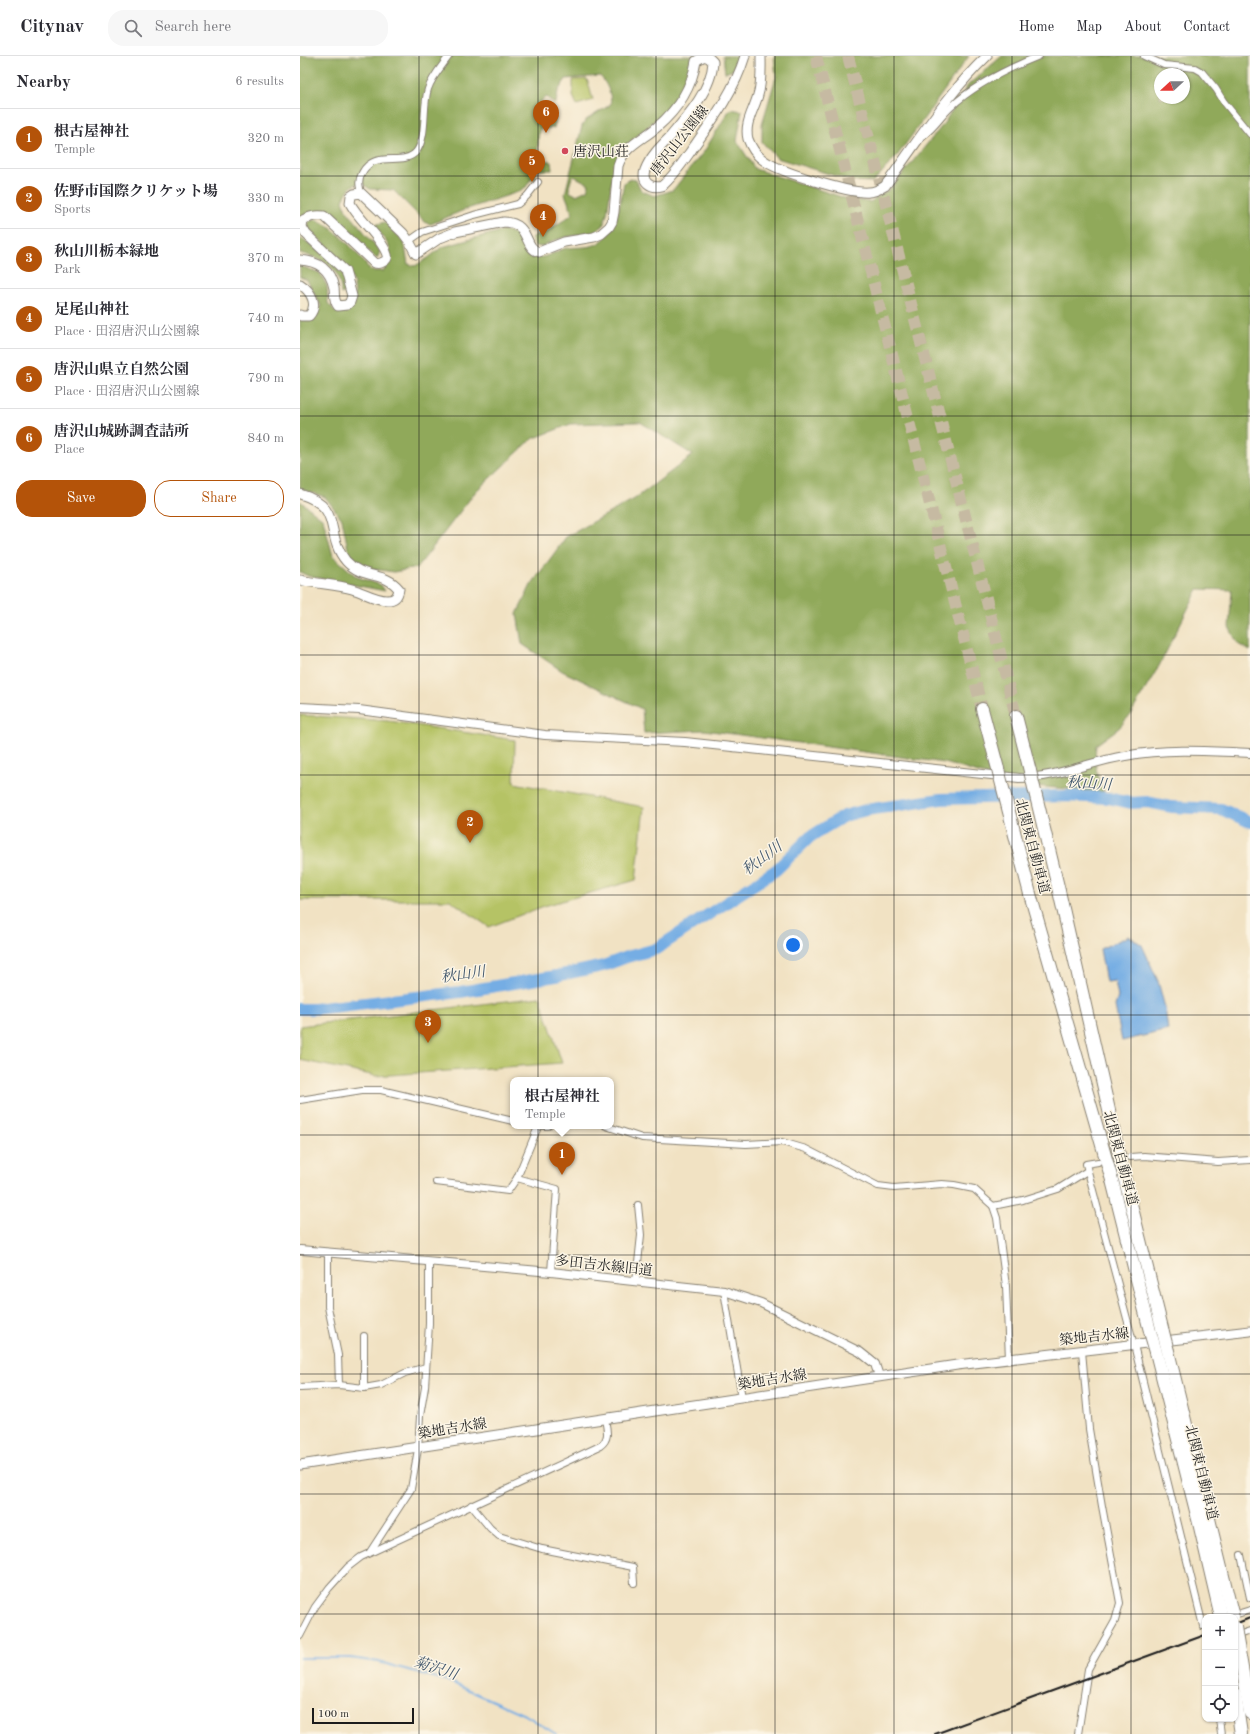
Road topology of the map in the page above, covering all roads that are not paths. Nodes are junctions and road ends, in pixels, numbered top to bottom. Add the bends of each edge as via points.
1 (449, 56) edge
2 (744, 56) edge
3 (761, 56) edge
4 (987, 56) edge
5 (1039, 56) edge
6 (1144, 56) edge
7 (1250, 134) edge
8 (919, 138) junction
9 (538, 182) dead end
10 (360, 193) junction
11 (409, 241) junction
12 (300, 260) edge
13 (300, 284) edge
14 (300, 315) edge
15 (300, 494) edge
16 (300, 580) edge
17 (300, 707) edge
18 (982, 709) tunnel mouth
19 (1016, 716) tunnel mouth
20 (1250, 753) edge
21 (300, 1100) edge
22 (510, 1120) edge
23 (536, 1129) edge
24 (614, 1129) edge
25 (1130, 1157) dead end
26 (1250, 1160) edge
27 (1098, 1162) dead end
28 (1087, 1171) junction
29 (517, 1178) junction
30 (436, 1182) dead end
31 (638, 1205) dead end
32 (993, 1206) junction
33 (300, 1250) edge
34 (328, 1253) junction
35 (429, 1261) junction
36 (550, 1272) junction
37 (636, 1281) junction
38 (724, 1292) junction
39 (1250, 1331) edge
40 (1157, 1333) junction
41 (364, 1336) dead end
42 (1134, 1345) junction
43 (1082, 1351) junction
44 (1009, 1359) junction
45 (426, 1367) junction
46 (879, 1376) junction
47 (339, 1385) junction
48 (300, 1387) edge
49 (364, 1388) junction
50 (742, 1398) junction
51 (605, 1419) junction
52 (419, 1447) junction
53 (300, 1465) edge
54 (471, 1505) junction
55 (369, 1553) junction
56 (1241, 1555) dead end
57 (634, 1583) dead end
58 (1250, 1598) edge
59 (1250, 1610) edge
60 (1228, 1614) edge
61 (1236, 1614) edge
62 (1202, 1622) edge
63 (1250, 1631) edge
64 (300, 1636) edge
65 (1238, 1637) edge
66 (1238, 1649) edge
67 (1250, 1713) edge
68 (1238, 1714) edge
69 (1219, 1722) edge
70 (1078, 1734) edge
71 (1221, 1734) edge
72 (1241, 1734) edge

1 - 10 street via 427,90 421,141 417,150 407,157 380,159 370,163 358,181
2 - 11 main road, 唐沢山公園線 via 731,90 690,152 662,186 650,186 645,182 644,174 652,156 696,104 713,69 713,62 709,58 704,56 696,61 690,85 673,111 657,127 628,148 620,159 612,222 602,234 564,242 539,252 533,249 521,229 511,222 455,232 440,238 417,254
3 - 8 main road via 761,81 749,118 748,138 763,161 805,178 855,192 877,191 886,186
4 - 8 main road via 967,75
5 - 8 street via 996,76 965,95 933,129
6 - 7 street via 1164,65 1195,68 1202,72
9 - 11 street via 518,204 422,232
10 - 11 main road
10 - 12 main road via 352,196 350,203 387,254 385,262 374,263 324,216 306,218 302,227 306,234 345,271 350,287 350,302 338,306 329,273 316,263
13 - 14 main road via 309,292 314,304 309,316
15 - 16 main road via 325,507 342,555 354,569 386,579 399,589 394,599 381,600 352,589
17 - 20 street via 366,711 545,735 685,742 1019,778 1049,776 1105,760 1142,753
18 - 40 highway, 北関東自動車道, bridge via 1030,894
19 - 40 highway, 北関東自動車道, bridge via 1059,890
21 - 22 street via 362,1090 381,1090
23 - 29 street
24 - 32 street via 642,1138 746,1144 782,1142 806,1149 878,1186 894,1188 954,1185 974,1190
25 - 26 street via 1218,1162
27 - 28 street via 1086,1164
28 - 32 street via 1058,1189
28 - 42 street
29 - 30 street via 508,1191
29 - 36 street via 557,1190
31 - 37 street via 641,1235
32 - 44 street via 1006,1286
33 - 34 street, 多田吉水線旧道
34 - 35 street, 多田吉水線旧道
34 - 47 street via 328,1308 338,1355
35 - 36 street, 多田吉水線旧道
35 - 45 street
36 - 37 street, 多田吉水線旧道
37 - 38 street, 多田吉水線旧道
38 - 46 street, 多田吉水線旧道 via 761,1303 860,1352 875,1364
38 - 50 street
39 - 42 main road, 築地吉水線
40 - 60 highway, 北関東自動車道, bridge via 1200,1527
41 - 49 street
42 - 43 main road, 築地吉水線
42 - 62 street
43 - 44 main road, 築地吉水線
43 - 70 street via 1089,1429 1120,1603 1115,1621 1088,1669
44 - 46 main road, 築地吉水線
45 - 49 street via 405,1373 381,1385
45 - 52 street
46 - 50 main road, 築地吉水線
47 - 48 street
47 - 49 street
50 - 51 main road, 築地吉水線
51 - 52 main road, 築地吉水線
51 - 54 street via 608,1433 605,1443
52 - 53 main road, 築地吉水線
52 - 55 street via 411,1489
54 - 55 street
54 - 57 street via 499,1536 542,1549 633,1567
55 - 64 street via 336,1579 315,1607
56 - 58 street
59 - 61 street
63 - 65 street
66 - 67 highway
68 - 72 highway
69 - 71 street

